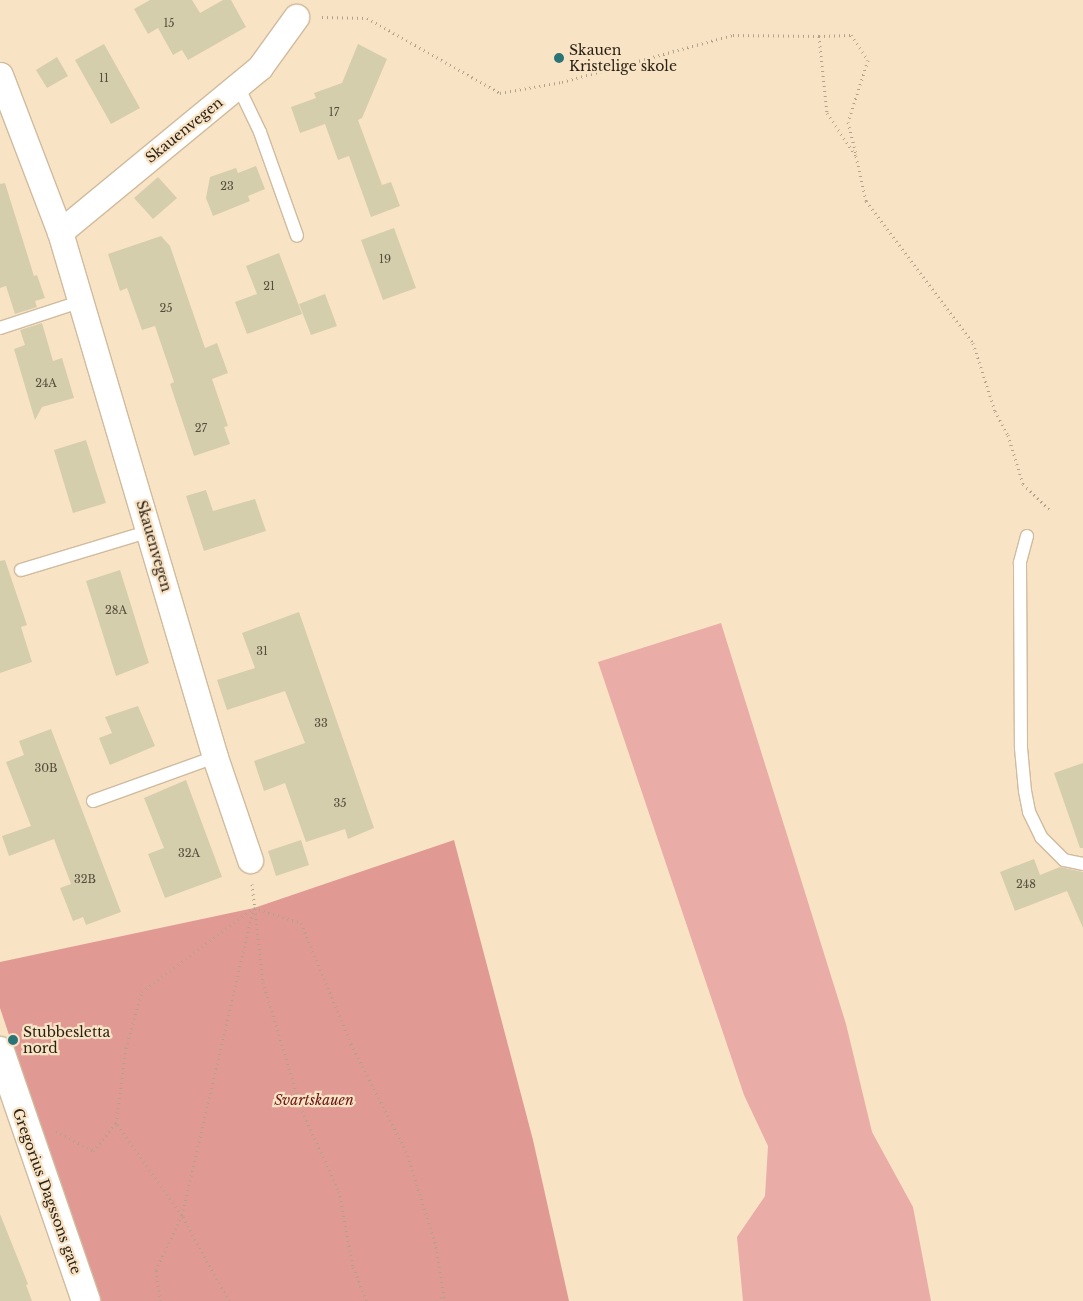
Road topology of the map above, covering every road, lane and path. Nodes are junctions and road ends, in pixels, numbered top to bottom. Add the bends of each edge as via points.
1 (296, 17) joint
2 (820, 36) junction
3 (1, 80) edge
4 (238, 86) junction
5 (856, 156) junction
6 (60, 232) junction
7 (297, 236) dead end
8 (79, 302) junction
9 (0, 328) edge
10 (1050, 510) dead end
11 (150, 531) junction
12 (1027, 536) dead end
13 (21, 570) dead end
14 (215, 757) junction
15 (93, 801) dead end
16 (250, 860) joint
17 (1083, 864) edge
18 (254, 908) junction
19 (0, 1052) edge
20 (18, 1110) junction
21 (116, 1123) junction
22 (182, 1215) junction
23 (442, 1296) junction
24 (86, 1301) edge
25 (160, 1301) edge
26 (229, 1301) edge
27 (366, 1301) edge
28 (437, 1301) edge
29 (445, 1301) edge

1 - 2 path via 367,18 500,93 562,82 733,35
1 - 4 street, Skauenvegen via 260,68
2 - 5 path via 827,112
2 - 5 path via 851,35 868,60 848,122
3 - 6 street, Skauenvegen
4 - 6 street, Skauenvegen
4 - 7 lane via 260,132
5 - 10 path via 866,200 973,343 1023,484
6 - 8 street, Skauenvegen
8 - 9 lane
8 - 11 street, Skauenvegen
11 - 13 lane
11 - 14 street, Skauenvegen
12 - 17 lane via 1020,563 1024,791 1041,838 1064,860
14 - 15 lane
14 - 16 street, Skauenvegen
16 - 18 path
18 - 21 path via 142,992 126,1048
18 - 22 path
18 - 23 path via 301,923 351,1044 406,1151 435,1242
18 - 27 path via 263,982 302,1111 339,1191 353,1267
19 - 20 street, Gregorius Dagssons gate
20 - 21 path via 93,1151
20 - 24 street, Gregorius Dagssons gate
21 - 22 path
22 - 25 path via 156,1270
22 - 26 path
23 - 28 path
23 - 29 path

